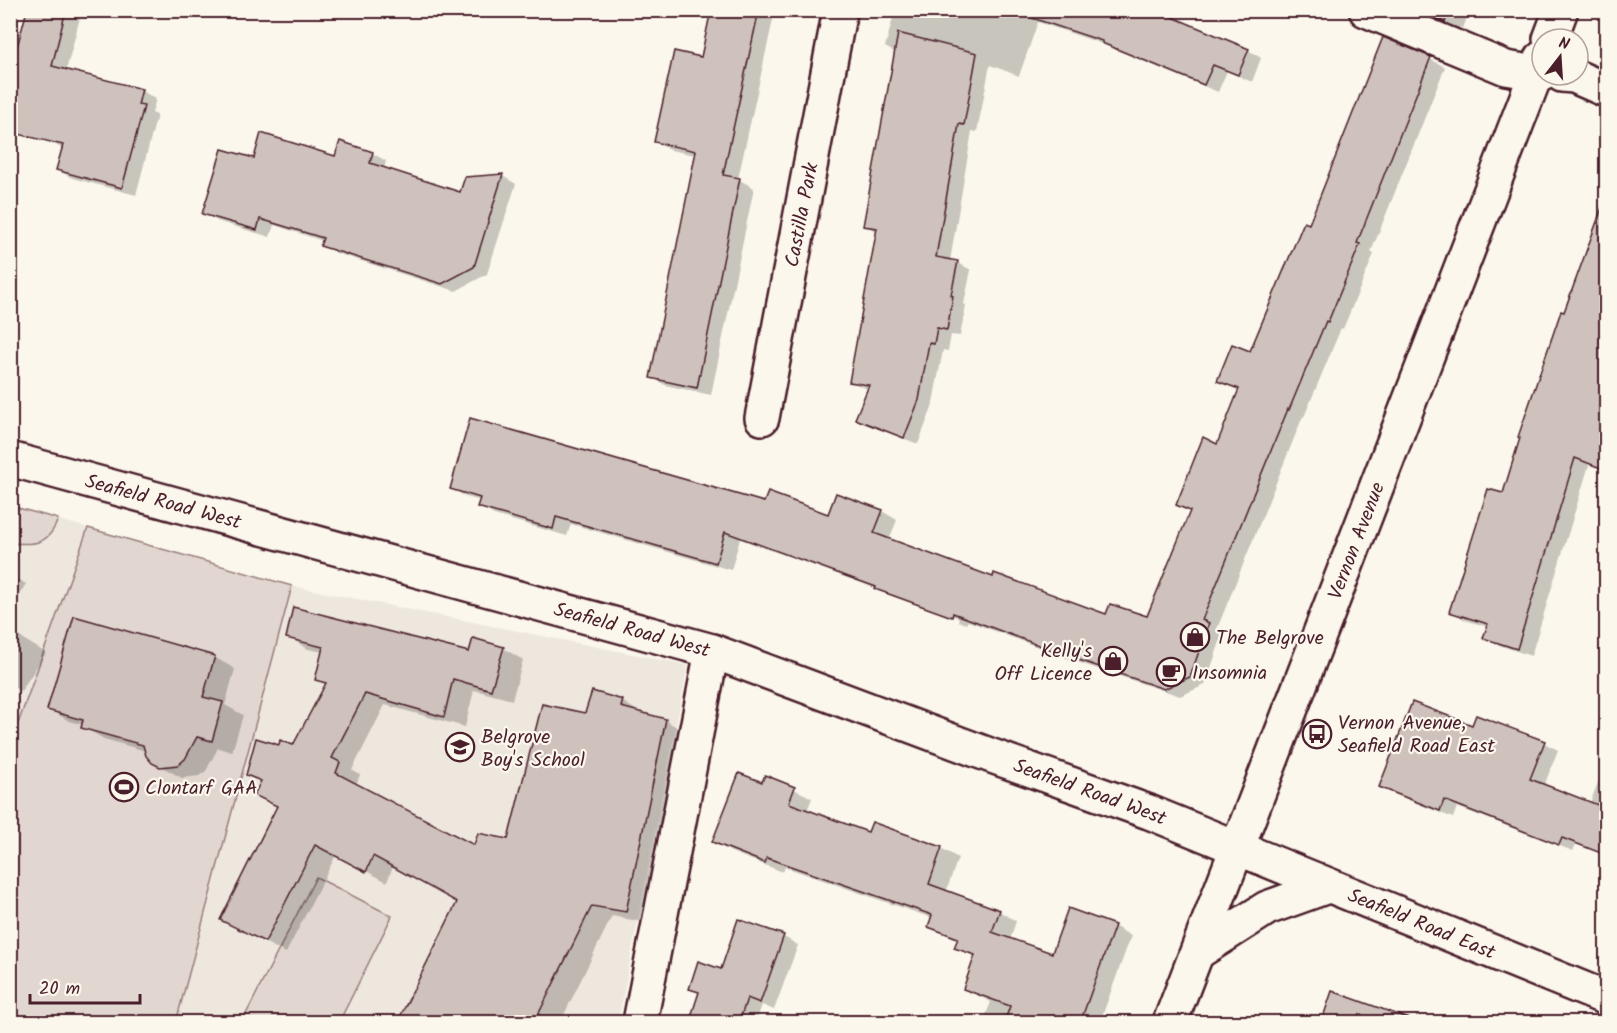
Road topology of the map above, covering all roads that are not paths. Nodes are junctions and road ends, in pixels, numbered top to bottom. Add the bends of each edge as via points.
1 (840, 10) edge
2 (1366, 10) edge
3 (1561, 10) edge
4 (1555, 27) edge
5 (1530, 69) edge
6 (1590, 83) edge
7 (1538, 87) edge
8 (1606, 90) edge
9 (762, 418) dead end
10 (10, 459) edge
11 (712, 651) junction
12 (1237, 849) junction
13 (1328, 886) junction
14 (1198, 952) junction
15 (1606, 998) edge
16 (640, 1023) edge
17 (1170, 1023) edge

1 - 9 street, Castilla Park
2 - 5 street via 1506,68
3 - 4 street
6 - 8 street
7 - 12 street, Vernon Avenue
10 - 11 street, Seafield Road West
11 - 12 street, Seafield Road West via 1149,812
11 - 16 street
12 - 13 street, Seafield Road East
12 - 14 street, Vernon Avenue
13 - 14 street via 1267,908
13 - 15 street, Seafield Road East
14 - 17 street, Vernon Avenue

